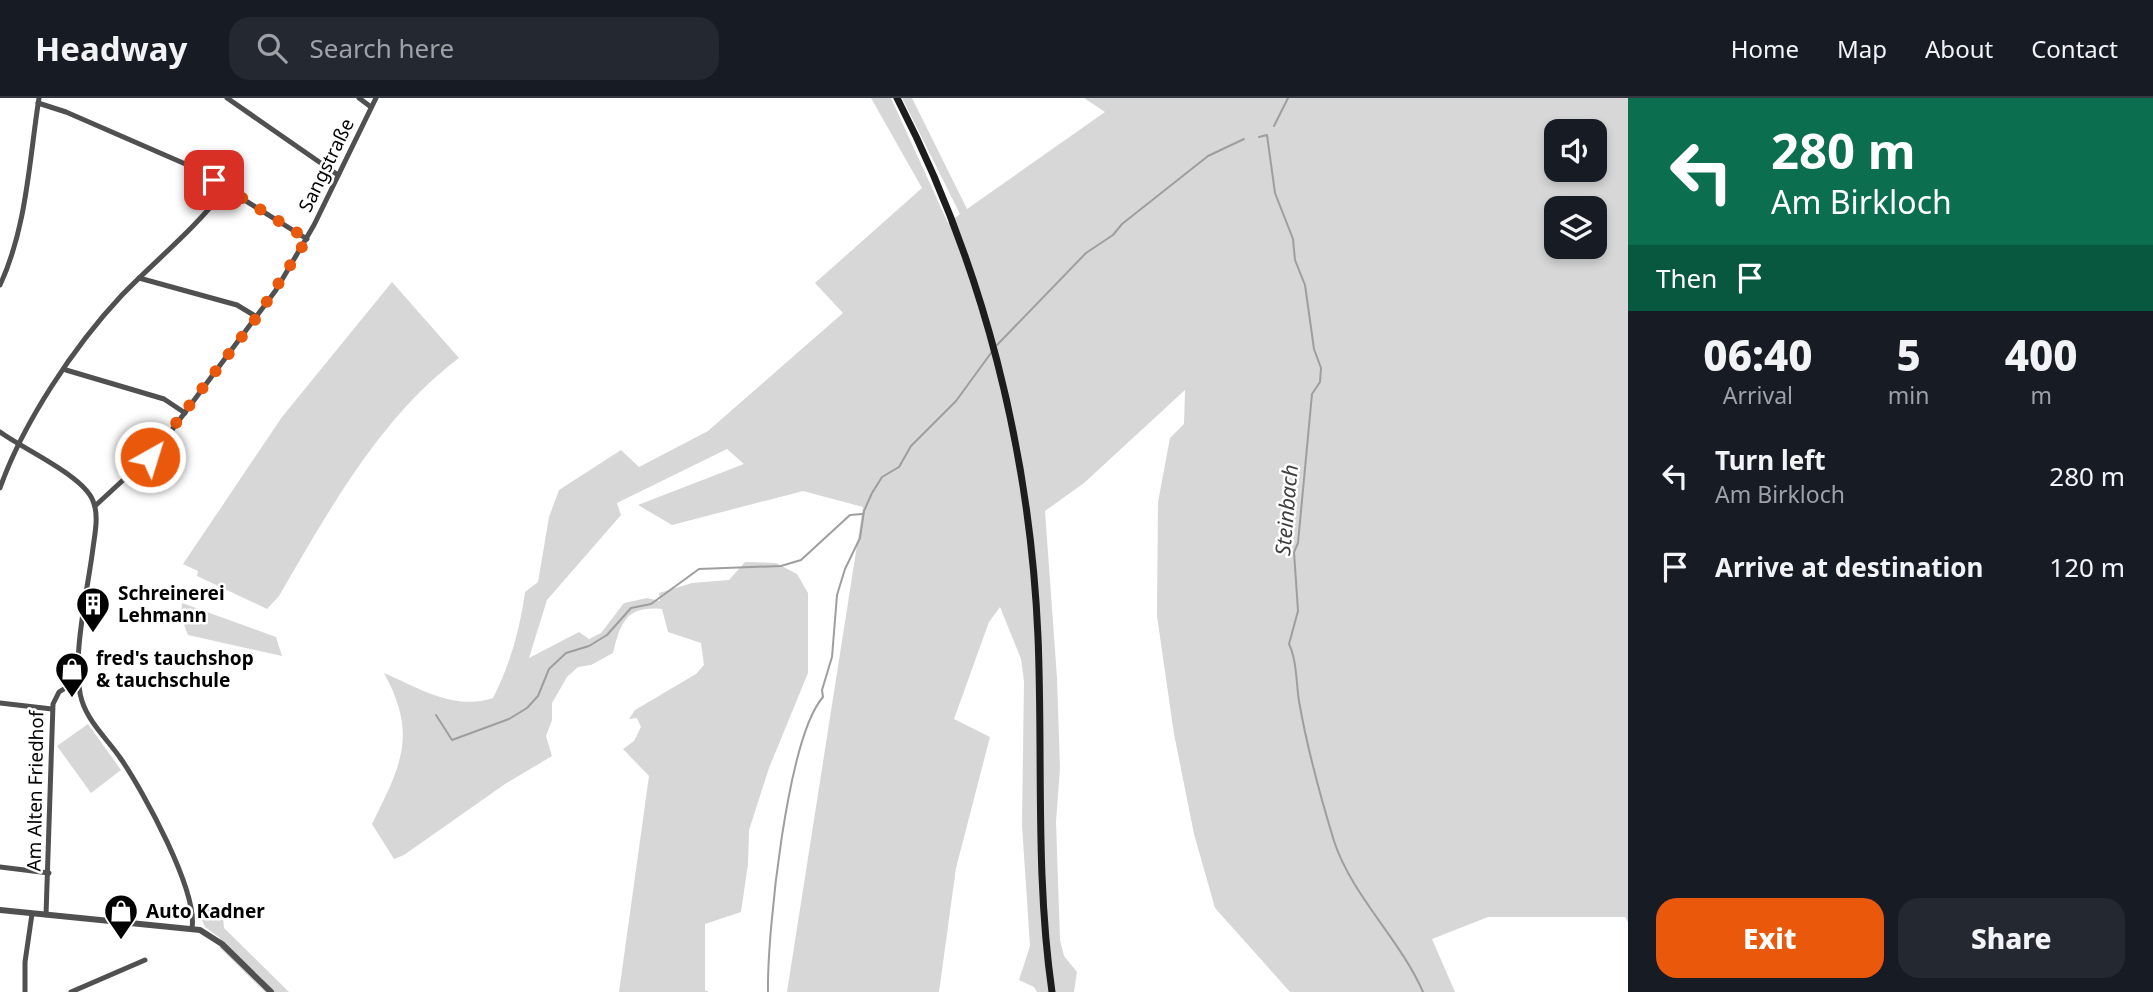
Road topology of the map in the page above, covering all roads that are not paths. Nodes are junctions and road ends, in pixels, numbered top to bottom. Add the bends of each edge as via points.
1 (227, 98) edge
2 (359, 98) edge
3 (376, 98) edge
4 (897, 98) edge
5 (39, 100) edge
6 (371, 107) junction
7 (338, 176) junction
8 (226, 188) junction
9 (307, 239) junction
10 (139, 278) junction
11 (0, 285) edge
12 (257, 317) junction
13 (66, 370) junction
14 (185, 413) junction
15 (0, 432) edge
16 (16, 444) junction
17 (0, 488) edge
18 (95, 506) junction
19 (78, 680) junction
20 (0, 703) edge
21 (52, 709) junction
22 (0, 867) edge
23 (49, 873) junction
24 (0, 910) edge
25 (32, 914) junction
26 (46, 915) junction
27 (192, 928) junction
28 (145, 960) dead end
29 (24, 992) edge
30 (71, 992) edge
31 (271, 992) edge
32 (1052, 992) edge

1 - 7 street
2 - 6 street
3 - 6 street, Sangstraße
4 - 32 main road via 946,208 976,291 1001,373 1022,476 1038,638 1040,860
5 - 8 street via 177,160
5 - 11 street via 24,204
6 - 7 street, Sangstraße
7 - 9 street, Sangstraße
8 - 9 street
8 - 10 street via 198,223
9 - 12 street, Sangstraße
10 - 12 street via 237,304
10 - 13 street
12 - 14 street, Sangstraße
13 - 14 street via 170,402
13 - 16 street
14 - 18 street, Sangstraße via 150,457
15 - 16 street
16 - 17 street
16 - 18 street via 82,486
18 - 19 street
19 - 21 street, Am Alten Friedhof via 59,692
19 - 27 street via 87,713 129,771 159,826 192,906
20 - 21 street
21 - 23 street, Am Alten Friedhof
22 - 23 street
23 - 26 street, Am Alten Friedhof
24 - 25 street
25 - 26 street
25 - 29 street
26 - 27 street
27 - 31 street via 218,940
28 - 30 street

